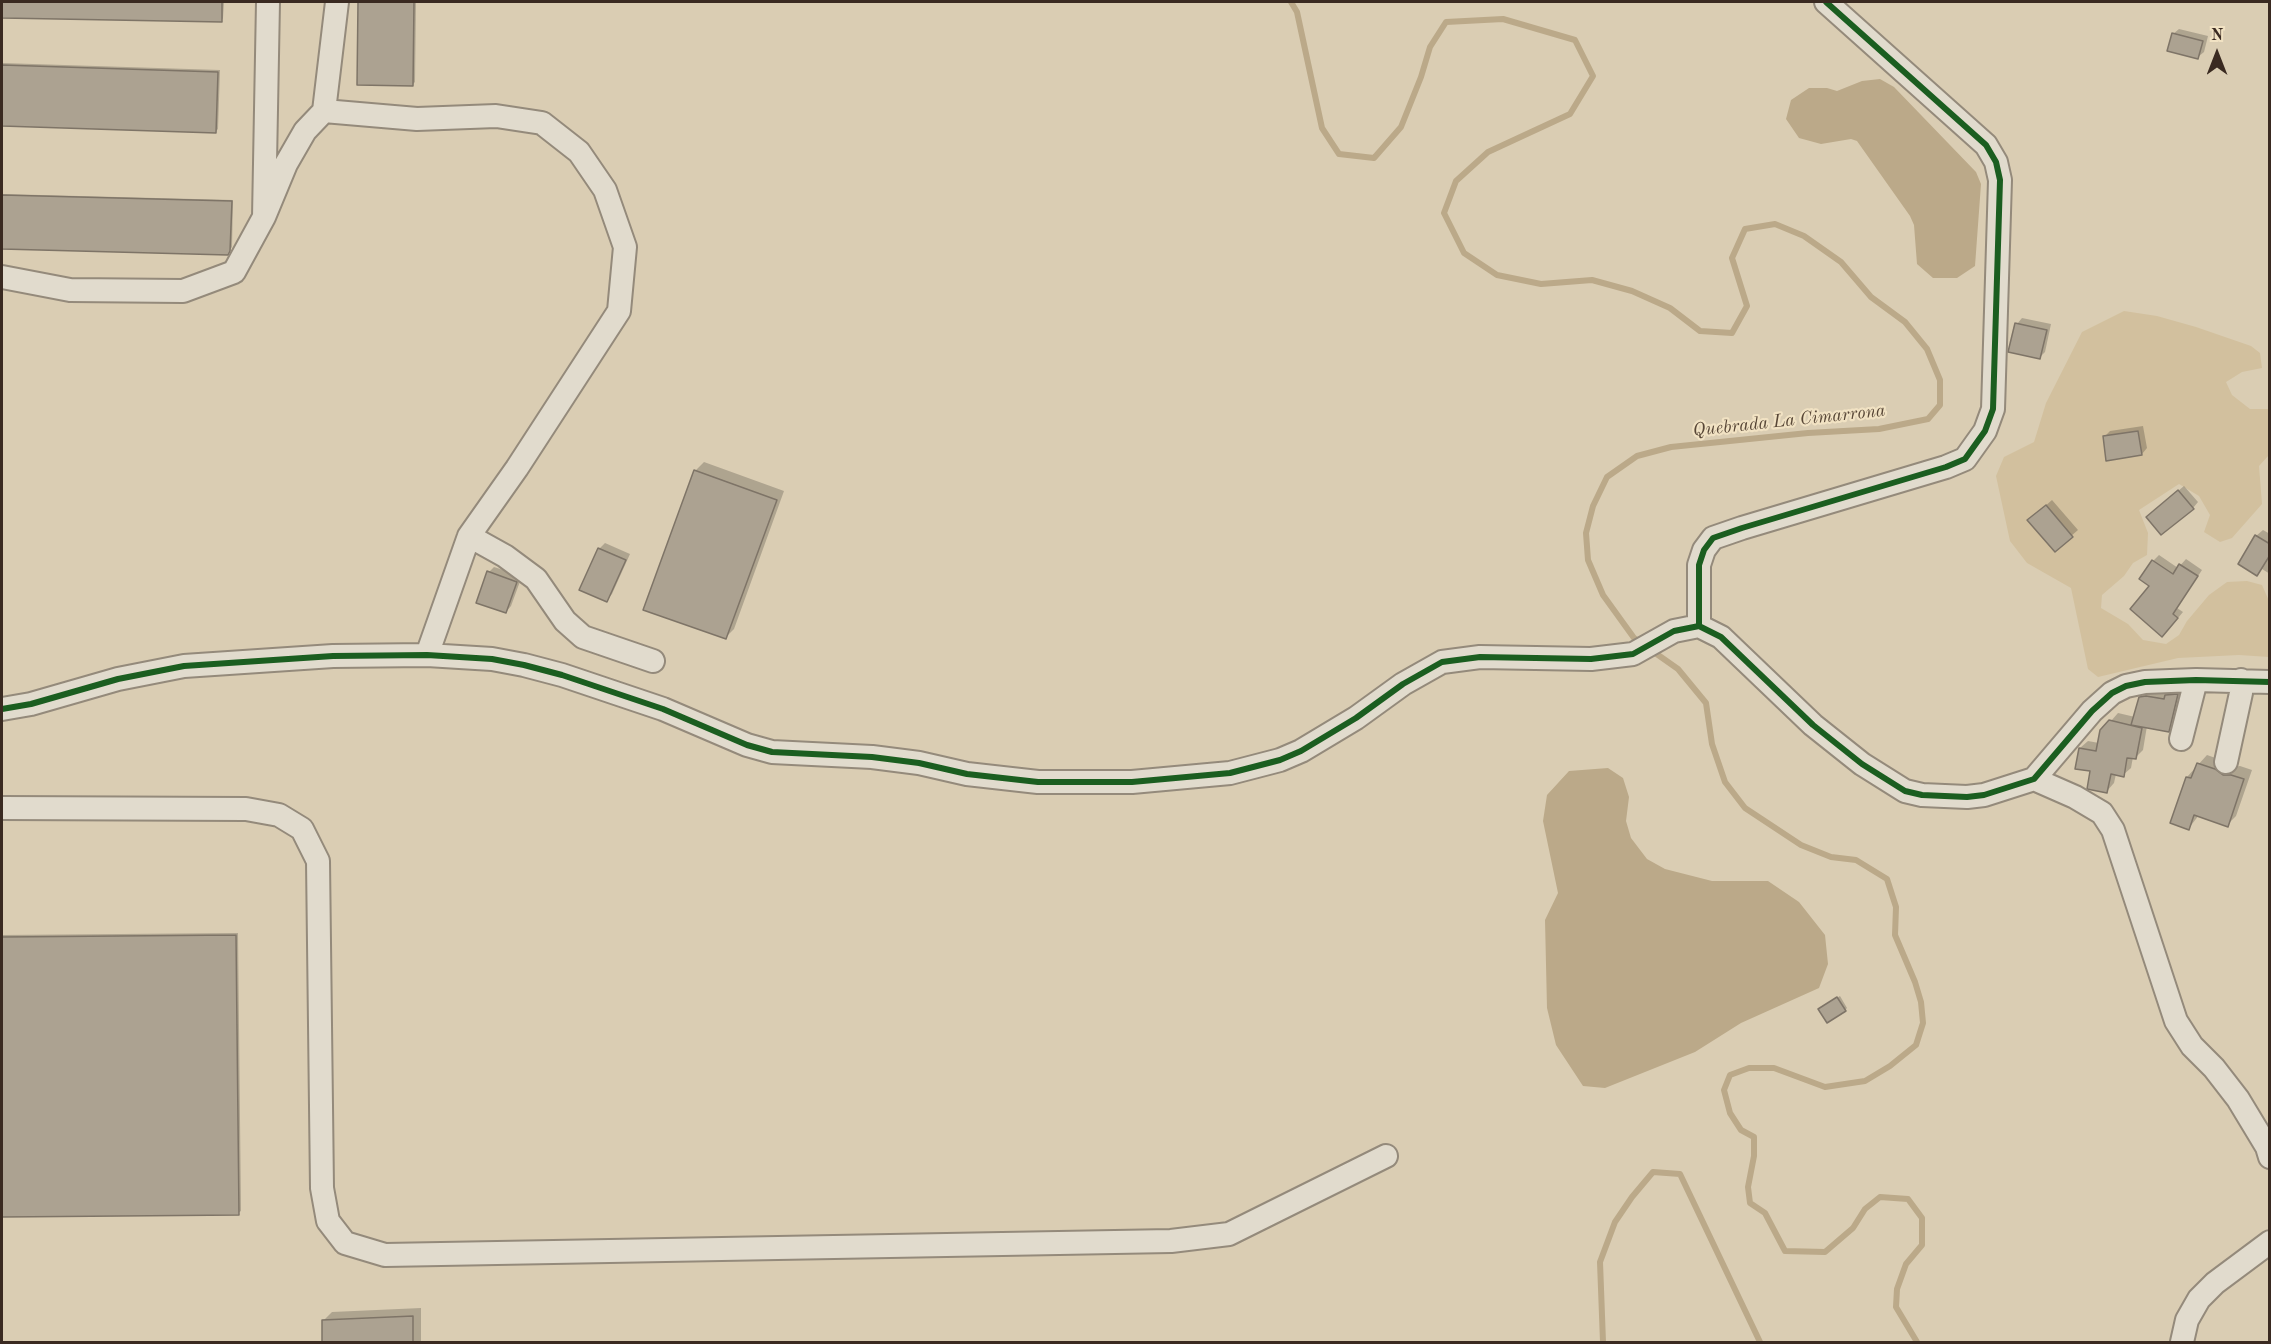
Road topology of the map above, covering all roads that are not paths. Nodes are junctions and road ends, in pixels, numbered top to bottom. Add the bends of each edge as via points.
1 (268, 2) edge
2 (337, 2) edge
3 (1826, 2) edge
4 (324, 111) junction
5 (264, 217) junction
6 (2, 277) edge
7 (469, 536) junction
8 (1700, 626) junction
9 (426, 655) junction
10 (653, 661) dead end
11 (2196, 680) junction
12 (2241, 680) junction
13 (2270, 682) edge
14 (2, 709) edge
15 (2181, 739) dead end
16 (2226, 762) dead end
17 (2034, 779) junction
18 (2, 808) edge
19 (1386, 1156) dead end
20 (2270, 1157) edge
21 (2270, 1242) edge
22 (2182, 1342) edge

1 - 5 street
2 - 4 street
3 - 8 street via 1986,145 1996,162 2001,180 1993,409 1985,431 1965,459 1713,538 1699,565
4 - 5 street via 305,131 286,164
4 - 7 street via 417,119 496,116 542,123 579,152 605,190 625,247 619,311
5 - 6 street via 234,272 183,291 70,290
7 - 9 street
7 - 10 street via 536,579 565,621 583,637
8 - 9 street via 1674,632 1633,654 1591,659 1480,657 1442,662 1356,718 1280,760 1230,773 1132,782 1038,782 872,757 772,752 562,675 492,659
8 - 17 street via 1721,637 1813,725 1862,764 1905,791 1967,797
9 - 14 street via 184,666
11 - 12 street
11 - 15 street
11 - 17 street via 2145,682 2112,693
12 - 13 street
12 - 16 street
17 - 20 street via 2102,813 2113,830 2176,1021 2192,1046 2238,1099
18 - 19 street via 246,809 279,815 302,829 318,861 322,1188 328,1221 345,1243 385,1256 1171,1241 1229,1234
21 - 22 street via 2199,1299 2187,1320

